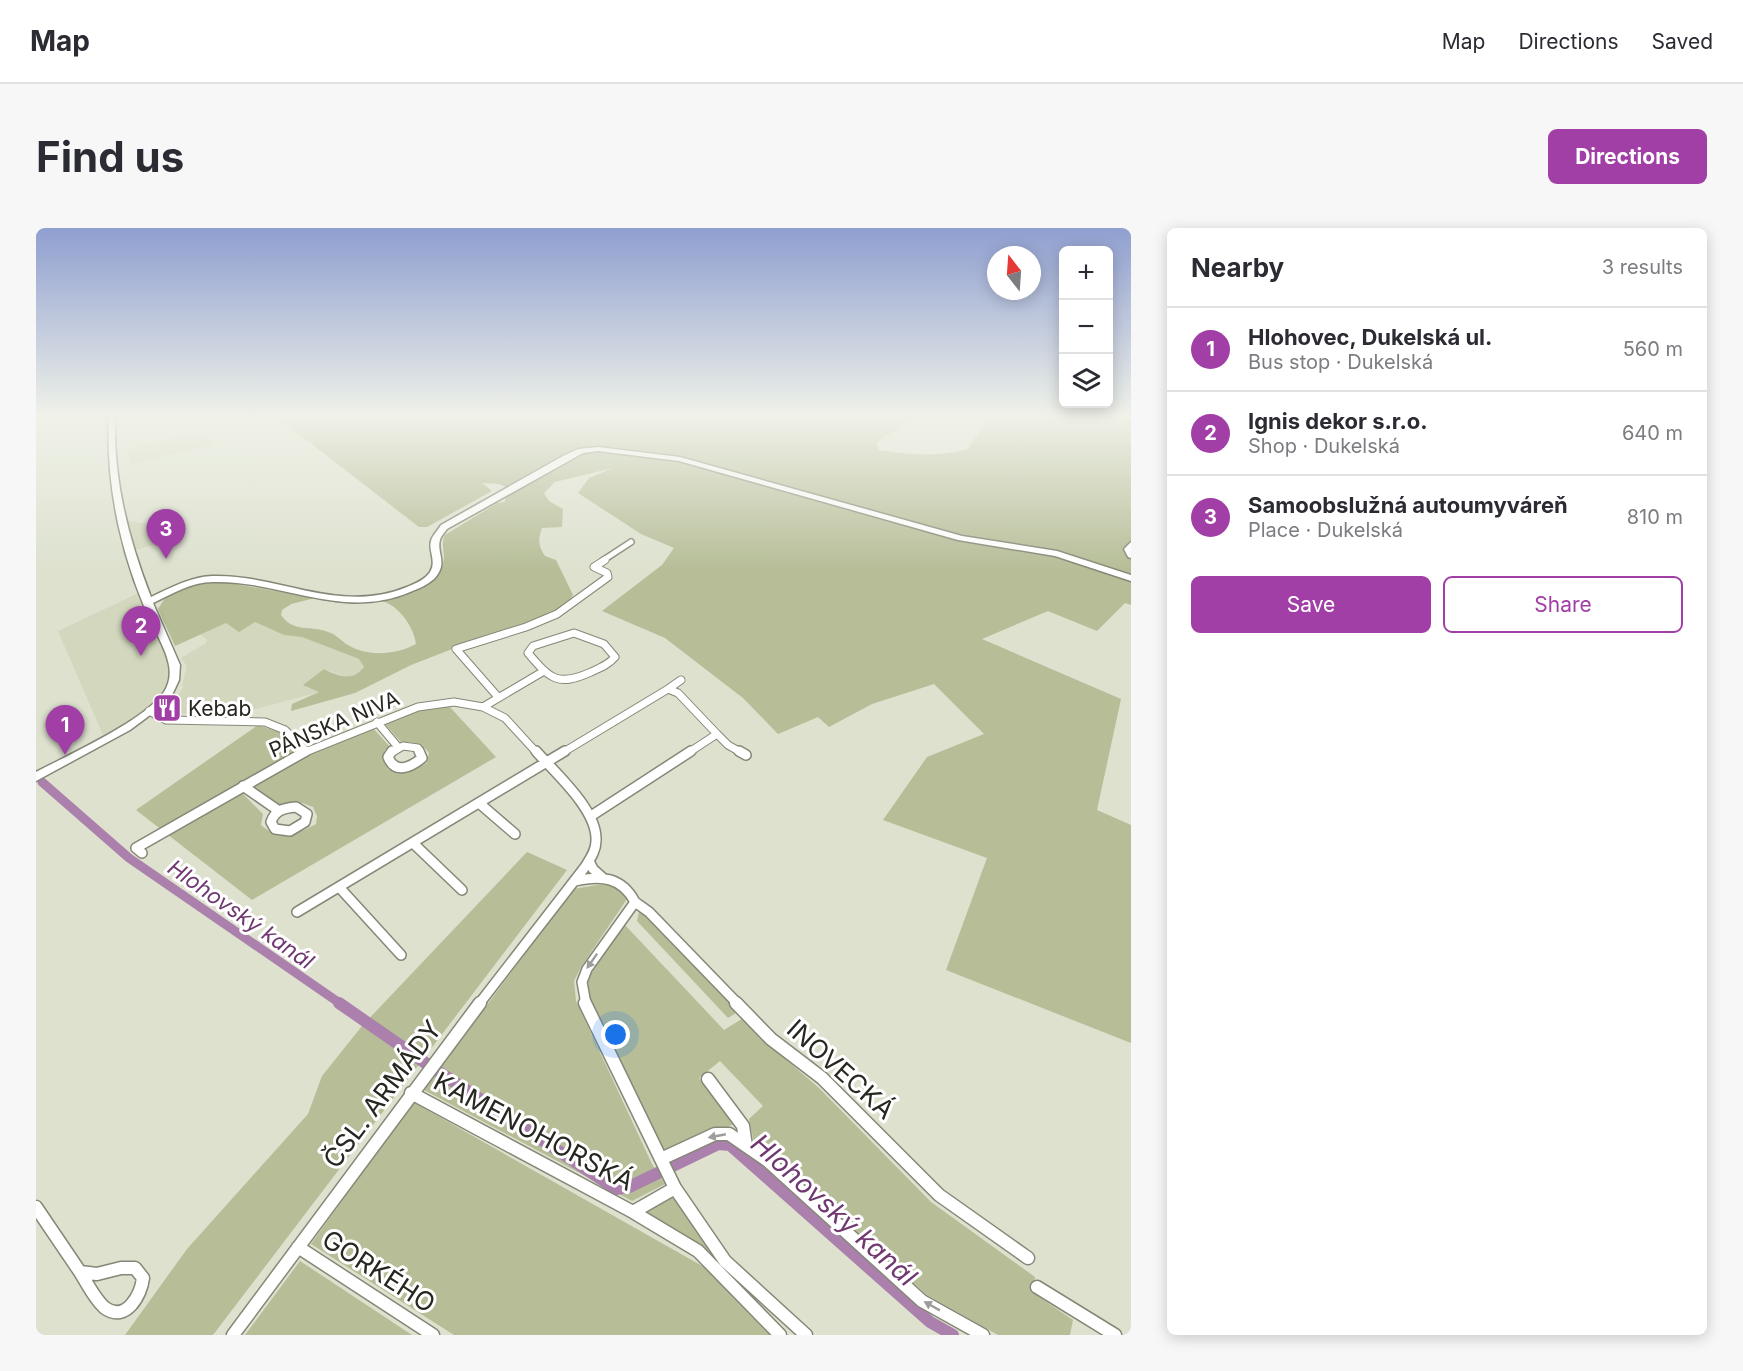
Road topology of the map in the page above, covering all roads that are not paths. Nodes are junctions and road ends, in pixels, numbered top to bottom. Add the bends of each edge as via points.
1 (113, 467) edge
2 (551, 467) edge
3 (712, 467) edge
4 (631, 542) dead end
5 (1131, 545) edge
6 (1131, 555) edge
7 (1131, 578) edge
8 (148, 602) junction
9 (544, 671) junction
10 (681, 680) dead end
11 (668, 689) junction
12 (498, 698) junction
13 (483, 707) junction
14 (149, 711) junction
15 (377, 722) junction
16 (717, 734) junction
17 (398, 747) dead end
18 (306, 751) junction
19 (746, 755) dead end
20 (546, 762) junction
21 (36, 777) edge
22 (243, 786) junction
23 (479, 803) junction
24 (279, 811) dead end
25 (591, 816) junction
26 (514, 834) dead end
27 (413, 843) junction
28 (142, 853) dead end
29 (589, 861) junction
30 (603, 878) junction
31 (572, 882) junction
32 (339, 887) junction
33 (462, 890) dead end
34 (635, 902) junction
35 (297, 912) dead end
36 (401, 955) dead end
37 (708, 1079) dead end
38 (411, 1092) junction
39 (746, 1146) junction
40 (661, 1159) junction
41 (675, 1188) junction
42 (36, 1207) edge
43 (633, 1212) junction
44 (298, 1247) junction
45 (1028, 1258) dead end
46 (80, 1272) junction
47 (1037, 1287) dead end
48 (233, 1335) edge
49 (433, 1335) edge
50 (780, 1335) edge
51 (806, 1335) edge
52 (983, 1335) edge
53 (1114, 1335) edge

1 - 8 main road via 128,549
2 - 8 main road via 444,527 435,541 438,560 434,573 402,593 348,600 208,579 182,585
3 - 7 main road via 961,538 1046,551
4 - 12 street via 594,567 608,577 567,607 538,623 456,649
5 - 6 main road
8 - 14 main road via 176,671 168,695
9 - 9 street via 554,680 575,680 611,663 615,657 613,650 585,634 574,633 533,646 528,653
9 - 12 street
10 - 11 street
11 - 16 street via 678,693
11 - 20 street
12 - 13 street
13 - 15 street, PÁNSKA NIVA via 437,703
13 - 20 street, PÁNSKA NIVA via 505,718
14 - 18 street via 165,720 265,722 285,730
14 - 21 main road
15 - 17 street
15 - 18 street, PÁNSKA NIVA
16 - 19 street
16 - 25 street
18 - 22 street, PÁNSKA NIVA
20 - 23 street
20 - 25 street, PÁNSKA NIVA
22 - 24 street
22 - 28 street, PÁNSKA NIVA via 136,848
23 - 26 street
23 - 27 street
25 - 29 street via 597,838
27 - 32 street
27 - 33 street
29 - 30 street
29 - 31 street, ČSL. ARMÁDY
30 - 31 street
30 - 34 street, INOVECKÁ via 618,881 630,890
31 - 38 street, ČSL. ARMÁDY
32 - 35 street
32 - 36 street
34 -> 40 street, KAMENOHORSKÁ via 587,969 582,982 584,1000
34 - 45 street, INOVECKÁ via 771,1039 822,1078 939,1196
37 - 39 street via 742,1126
38 - 43 street, KAMENOHORSKÁ
38 - 44 street, ČSL. ARMÁDY
39 -> 40 street via 729,1134 715,1134
52 -> 39 street via 922,1301 768,1161
40 - 41 street, KAMENOHORSKÁ
41 - 43 street, KAMENOHORSKÁ
41 - 51 street, KAMENOHORSKÁ via 725,1261
42 - 46 street
43 - 50 street, KAMENOHORSKÁ via 698,1251
44 - 48 street, ČSL. ARMÁDY
44 - 49 street, GORKÉHO
46 - 46 street via 104,1308 112,1313 122,1312 141,1293 143,1278 135,1268 120,1268 103,1275
47 - 53 street

